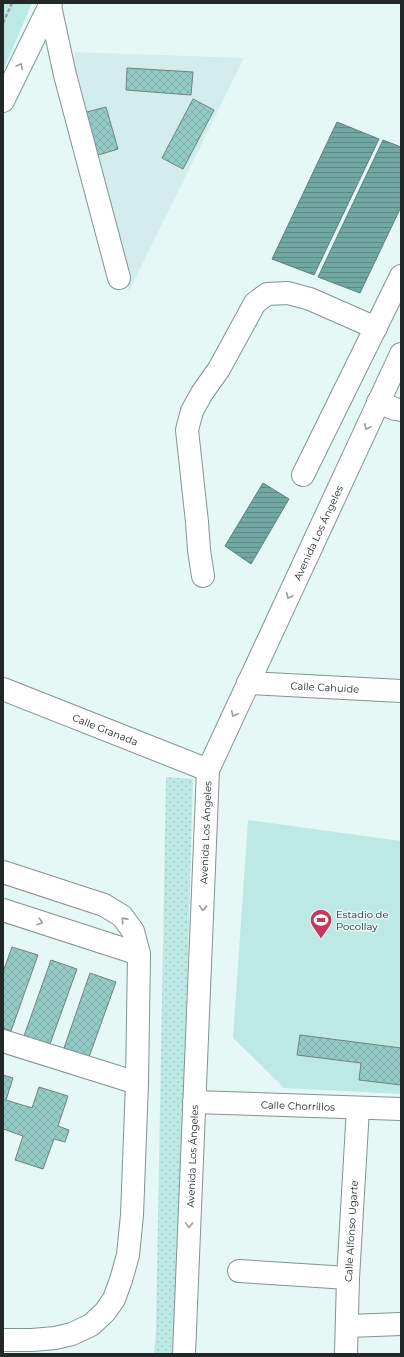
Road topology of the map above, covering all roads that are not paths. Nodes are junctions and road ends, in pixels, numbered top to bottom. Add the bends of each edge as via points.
1 (51, 4) edge
2 (3, 101) edge
3 (401, 276) edge
4 (119, 278) dead end
5 (376, 328) junction
6 (401, 354) edge
7 (378, 402) junction
8 (401, 410) edge
9 (303, 475) dead end
10 (203, 576) dead end
11 (248, 683) junction
12 (3, 689) edge
13 (401, 691) edge
14 (208, 770) junction
15 (3, 872) edge
16 (3, 910) edge
17 (139, 954) junction
18 (3, 1041) edge
19 (137, 1082) junction
20 (194, 1102) junction
21 (358, 1108) junction
22 (401, 1110) edge
23 (239, 1271) dead end
24 (348, 1278) junction
25 (401, 1324) edge
26 (348, 1326) junction
27 (3, 1340) edge
28 (184, 1354) edge
29 (346, 1354) edge

2 -> 1 street
1 - 4 street via 65,75
3 - 5 street
5 - 9 street
5 - 10 street via 310,299 288,293 267,294 255,303 219,369 198,399 187,430
6 - 7 street, Avenida Los Ángeles
7 - 8 street
7 -> 11 street, Avenida Los Ángeles
11 - 13 street, Calle Cahuide
11 -> 14 street, Avenida Los Ángeles
12 - 14 street, Calle Granada
14 -> 20 street, Avenida Los Ángeles
17 -> 15 street via 133,931 122,916 104,905
16 -> 17 street
17 - 19 street
18 - 19 street
19 - 27 street via 128,1255 114,1299 91,1325 72,1334 32,1340
20 - 21 street, Calle Chorrillos
20 -> 28 street, Avenida Los Ángeles
21 - 22 street, Calle Chorrillos
21 - 24 street, Calle Alfonso Ugarte
23 - 24 street
24 - 26 street, Calle Alfonso Ugarte
25 - 26 street
26 - 29 street, Calle Alfonso Ugarte

